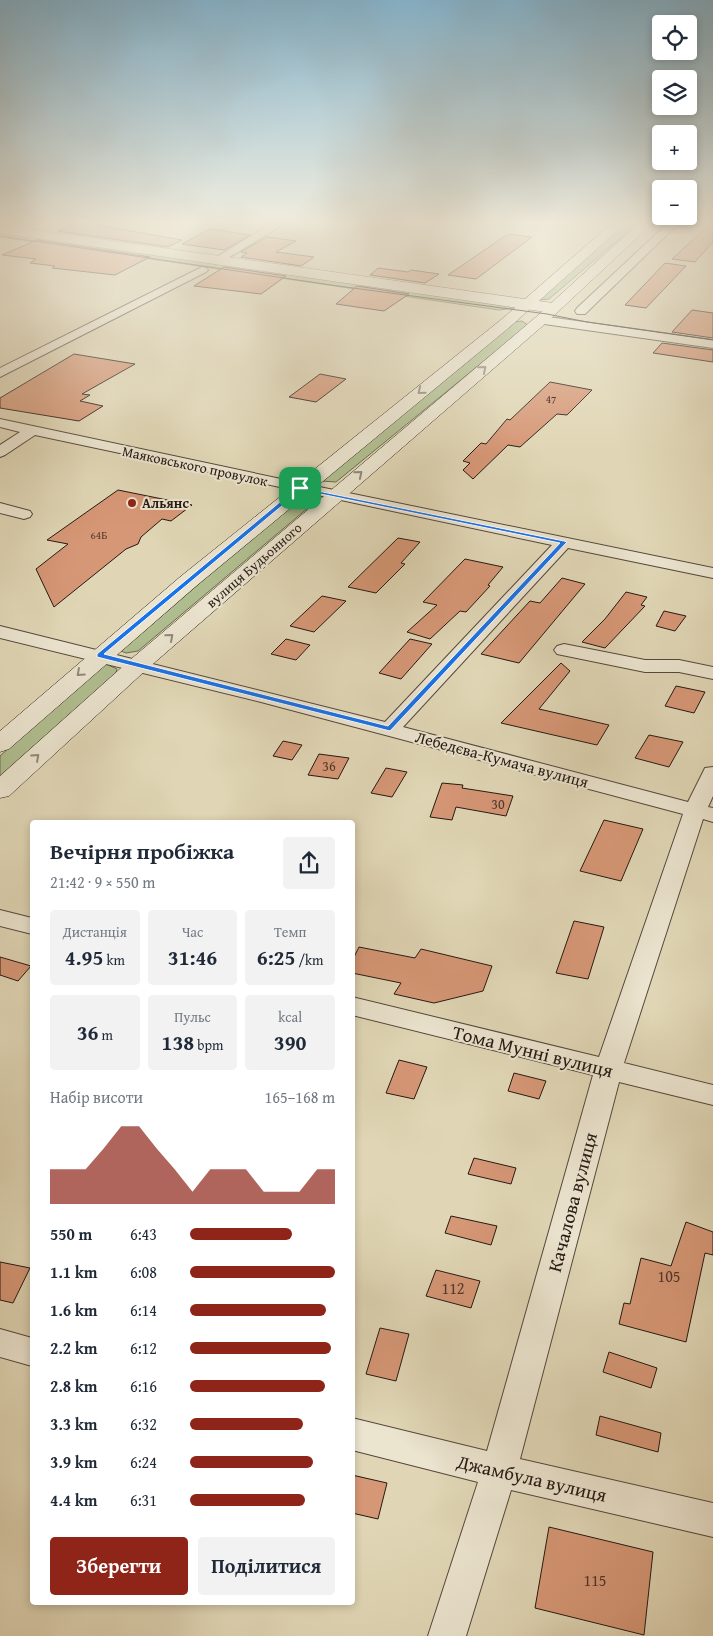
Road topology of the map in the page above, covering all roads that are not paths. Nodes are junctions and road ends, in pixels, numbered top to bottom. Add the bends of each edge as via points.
1 (142, 300) edge
2 (442, 300) edge
3 (459, 300) edge
4 (530, 300) edge
5 (562, 300) edge
6 (592, 300) edge
7 (519, 310) junction
8 (581, 311) junction
9 (597, 313) dead end
10 (547, 314) junction
11 (713, 344) edge
12 (0, 373) edge
13 (0, 423) edge
14 (32, 430) junction
15 (0, 452) edge
16 (300, 488) junction
17 (334, 495) junction
18 (0, 508) edge
19 (24, 514) dead end
20 (564, 542) junction
21 (713, 573) edge
22 (0, 632) edge
23 (564, 650) dead end
24 (99, 655) junction
25 (138, 665) junction
26 (713, 673) edge
27 (390, 729) junction
28 (0, 744) edge
29 (713, 773) edge
30 (0, 790) edge
31 (704, 813) edge
32 (0, 918) edge
33 (30, 926) edge
34 (355, 1007) edge
35 (608, 1070) junction
36 (713, 1095) edge
37 (0, 1343) edge
38 (30, 1351) edge
39 (355, 1435) edge
40 (499, 1472) junction
41 (713, 1520) edge
42 (446, 1636) edge

1 - 12 street
2 - 7 main road
3 - 7 main road
4 - 7 main road, вулиця Будьонного
5 - 10 main road, вулиця Будьонного
6 - 8 street
7 - 10 main road
7 -> 16 main road, вулиця Будьонного
8 - 9 street
8 - 10 street
10 - 11 street
17 -> 10 main road, вулиця Будьонного
13 - 14 street, Маяковського провулок
14 - 15 street
14 - 16 street, Маяковського провулок
16 - 17 street, Маяковського провулок
16 - 24 main road, вулиця Будьонного
17 - 20 street, Маяковського провулок
25 -> 17 main road, вулиця Будьонного
18 - 19 street
20 - 21 street, Маяковського провулок
20 - 27 street
22 - 24 street, Лебедєва-Кумача вулиця
23 - 26 street via 645,666 678,666
24 - 25 street, Лебедєва-Кумача вулиця
24 -> 28 main road, вулиця Будьонного
25 - 27 street, Лебедєва-Кумача вулиця
30 -> 25 main road, вулиця Будьонного
27 - 31 street, Лебедєва-Кумача вулиця
29 - 31 street, Качалова вулиця
31 - 35 street, Качалова вулиця
32 - 33 street
34 - 35 street, Тома Мунні вулиця
35 - 36 street, Тома Мунні вулиця
35 - 40 street, Качалова вулиця
37 - 38 street
39 - 40 street, Джамбула вулиця
40 - 41 street, Джамбула вулиця
40 - 42 street, Качалова вулиця

